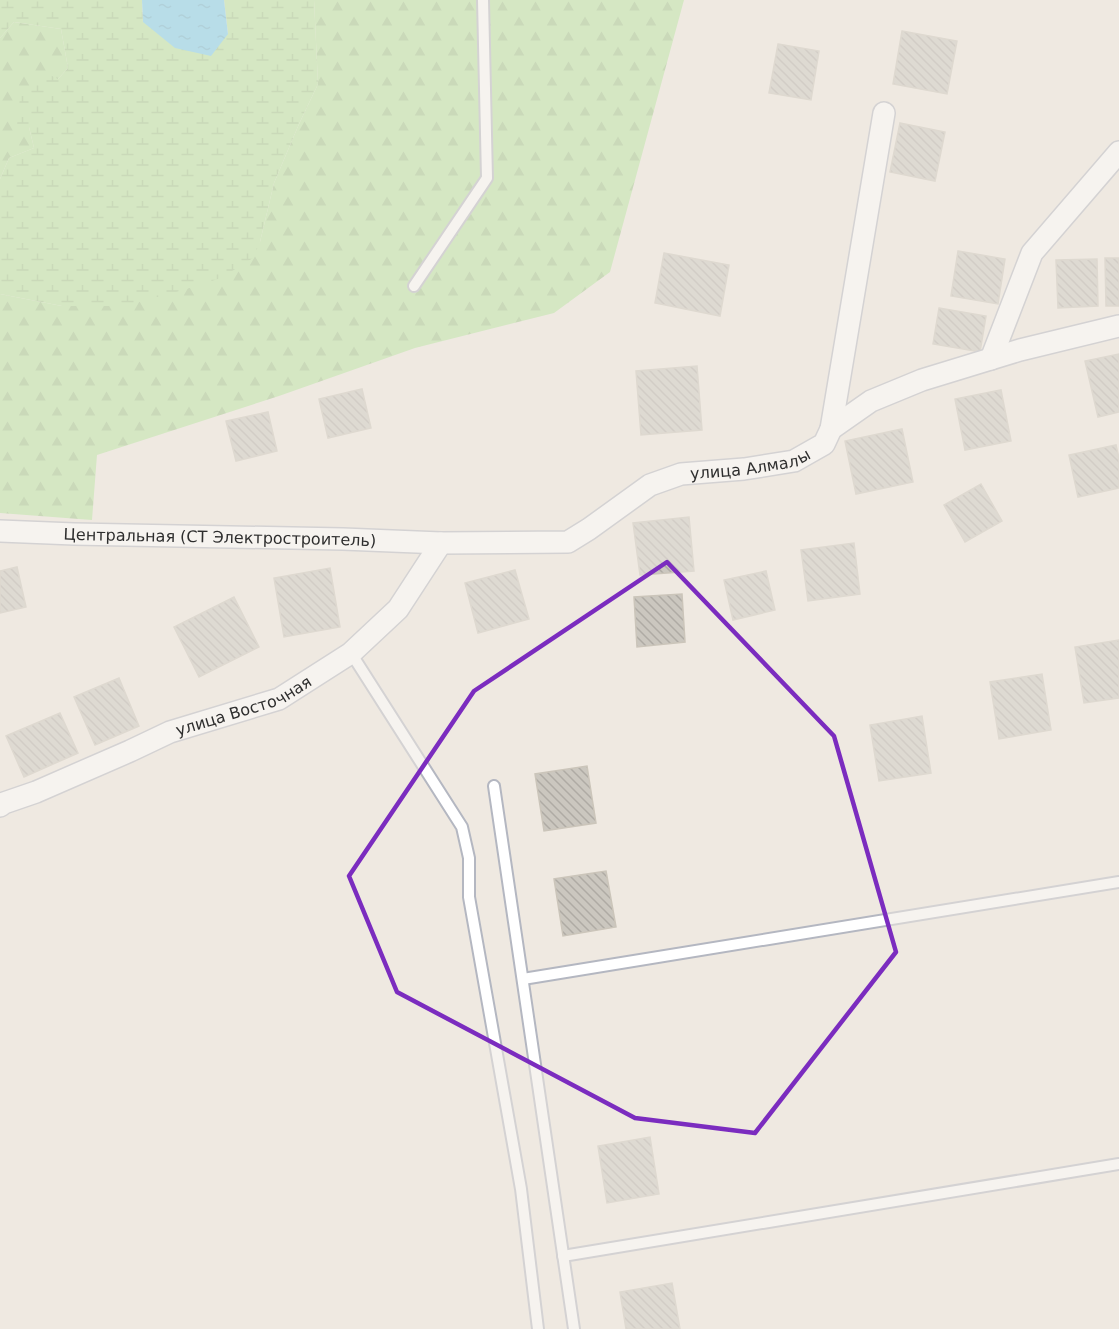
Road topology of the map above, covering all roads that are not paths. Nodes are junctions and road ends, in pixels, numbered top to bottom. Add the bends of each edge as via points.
1 (483, 0) edge
2 (884, 113) dead end
3 (1119, 152) edge
4 (414, 286) dead end
5 (1119, 326) edge
6 (991, 359) junction
7 (831, 429) junction
8 (0, 531) edge
9 (441, 543) junction
10 (351, 653) junction
11 (494, 786) dead end
12 (0, 806) edge
13 (1119, 882) edge
14 (522, 979) junction
15 (1119, 1164) edge
16 (563, 1256) junction
17 (538, 1329) edge
18 (574, 1329) edge

1 - 4 lane via 487,178
2 - 7 street
3 - 6 street via 1032,253
5 - 6 street, улица Алмалы
6 - 7 street, улица Алмалы via 871,401
7 - 9 street, улица Алмалы via 824,444 794,461 681,474 650,484 568,542
8 - 9 street, Центральная (СТ Электростроитель)
9 - 10 street, улица Восточная via 398,609
10 - 12 street, улица Восточная via 279,699 170,732
10 - 17 lane via 462,827 469,858 469,897 521,1189
11 - 14 lane
13 - 14 lane
14 - 16 lane
15 - 16 lane
16 - 18 lane

